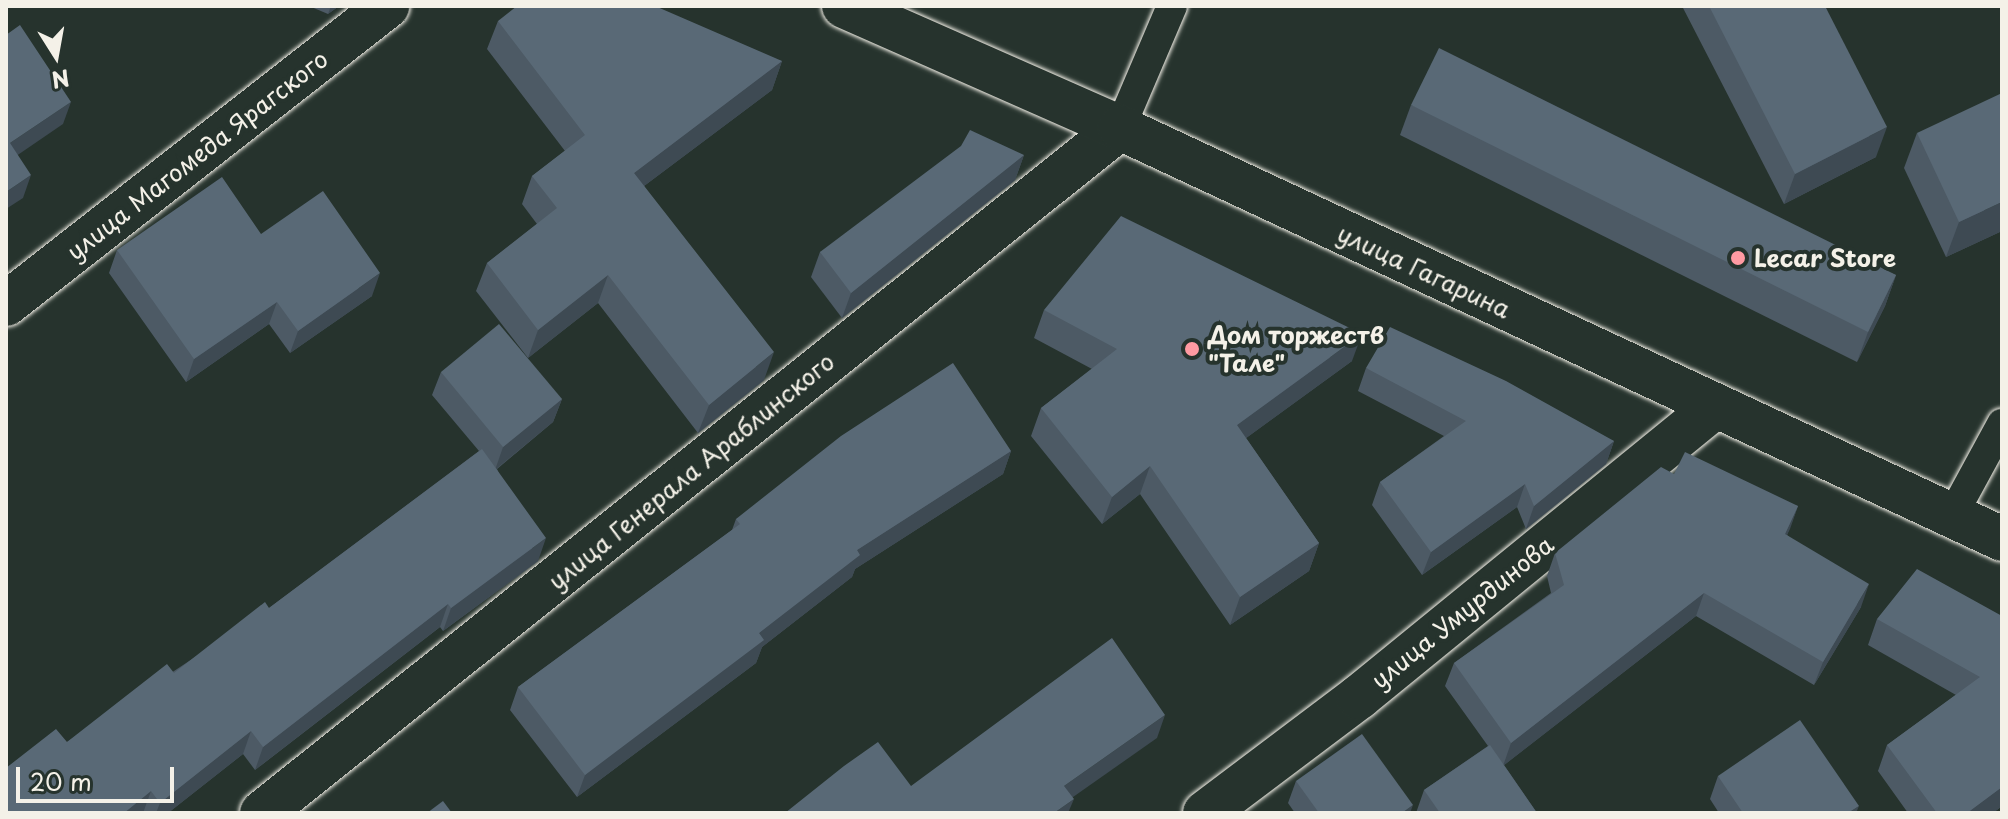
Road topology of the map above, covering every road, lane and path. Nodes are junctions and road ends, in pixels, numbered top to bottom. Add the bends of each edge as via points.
1 (387, 6) edge
2 (844, 6) edge
3 (1172, 6) edge
4 (1120, 128) junction
5 (6, 304) edge
6 (1715, 407) junction
7 (2002, 424) edge
8 (1952, 516) junction
9 (2002, 539) edge
10 (262, 813) edge
11 (1205, 813) edge

1 - 5 street, улица Магомеда Ярагского
2 - 4 street, улица Гагарина
3 - 4 lane
4 - 6 street, улица Гагарина
4 - 10 street, улица Генерала Араблинского
6 - 8 street, улица Гагарина
6 - 11 street, улица Умурдинова via 1359,697
7 - 8 lane
8 - 9 street, улица Гагарина

